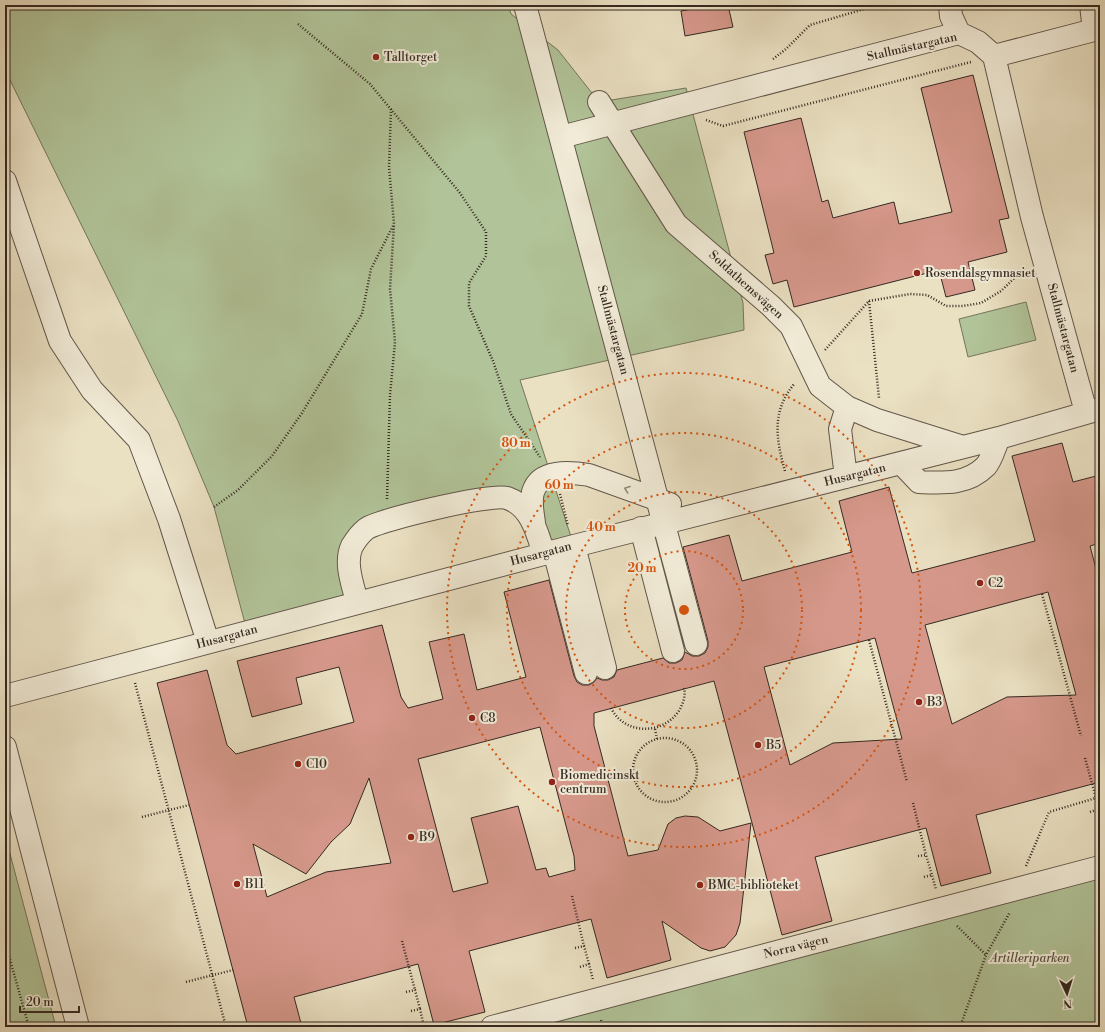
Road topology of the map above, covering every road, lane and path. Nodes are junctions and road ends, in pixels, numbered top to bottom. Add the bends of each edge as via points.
1 (525, 5) edge
2 (878, 5) edge
3 (950, 5) edge
4 (1092, 5) edge
5 (298, 24) dead end
6 (959, 33) junction
7 (994, 56) junction
8 (767, 63) dead end
9 (599, 102) dead end
10 (391, 109) junction
11 (703, 118) dead end
12 (613, 124) junction
13 (561, 137) junction
14 (5, 181) edge
15 (394, 224) junction
16 (1043, 256) junction
17 (868, 301) dead end
18 (847, 407) junction
19 (1093, 410) edge
20 (999, 438) junction
21 (963, 447) junction
22 (901, 463) junction
23 (555, 474) junction
24 (846, 477) junction
25 (658, 500) junction
26 (214, 507) dead end
27 (704, 512) junction
28 (389, 521) junction
29 (664, 522) junction
30 (534, 523) junction
31 (641, 528) junction
32 (557, 550) junction
33 (1042, 594) dead end
34 (357, 602) junction
35 (869, 640) dead end
36 (208, 642) junction
37 (696, 644) dead end
38 (673, 651) dead end
39 (130, 663) junction
40 (595, 671) dead end
41 (684, 688) dead end
42 (5, 696) edge
43 (611, 708) dead end
44 (655, 728) junction
45 (1081, 736) dead end
46 (657, 739) junction
47 (5, 747) edge
48 (1086, 758) dead end
49 (907, 782) dead end
50 (1096, 798) junction
51 (913, 803) dead end
52 (189, 805) dead end
53 (1099, 809) junction
54 (168, 810) junction
55 (1090, 812) dead end
56 (1100, 814) edge
57 (142, 816) dead end
58 (1100, 830) edge
59 (1096, 831) dead end
60 (926, 855) junction
61 (918, 856) dead end
62 (1100, 867) edge
63 (932, 875) dead end
64 (1019, 889) junction
65 (572, 896) dead end
66 (941, 909) junction
67 (402, 941) dead end
68 (5, 942) edge
69 (584, 946) junction
70 (575, 948) dead end
71 (986, 955) junction
72 (589, 964) dead end
73 (233, 970) dead end
74 (212, 975) junction
75 (186, 982) dead end
76 (415, 990) junction
77 (406, 992) dead end
78 (420, 1009) junction
79 (411, 1011) dead end
80 (29, 1027) edge
81 (78, 1027) edge
82 (226, 1027) edge
83 (424, 1027) edge
84 (492, 1027) edge
85 (960, 1027) edge

1 - 13 street, Stallmästargatan
2 - 8 path via 810,26
3 - 6 street via 951,16
4 - 7 street via 1094,30
5 - 10 path via 370,84
6 - 7 street, Stallmästargatan via 978,42
6 - 12 street, Stallmästargatan
7 - 11 path via 723,126
7 - 16 street, Stallmästargatan
9 - 12 street, Soldathemsvägen
10 - 15 path via 389,166
10 - 23 path via 460,193 486,232 486,256 469,284 469,306 493,361 511,414 537,453
12 - 13 street, Stallmästargatan
12 - 18 street, Soldathemsvägen via 676,224 791,326 820,386
13 - 25 street, Stallmästargatan
14 - 36 street via 60,341 92,390 139,440 169,519
15 - 26 path via 371,269 362,314 302,413 272,456 238,490
15 - 28 path via 390,289 395,342 390,395 387,501
16 - 17 path via 1018,273 1001,291 981,303 946,306 927,295 910,294
16 - 19 street, Stallmästargatan
18 - 21 street, Soldathemsvägen via 877,420
18 - 24 street via 840,429
19 - 20 street, Husargatan
20 - 21 street, Husargatan
20 - 22 street via 986,465 964,480 952,483 919,482
21 - 22 street, Husargatan
22 - 24 street, Husargatan
25 -> 23 street via 589,475
23 - 30 street via 540,479 533,492
23 - 32 path
24 - 27 street, Husargatan
25 - 27 street
25 - 29 street, Stallmästargatan
27 - 29 street, Husargatan
28 - 30 street via 484,498 506,498 523,507
28 - 34 street via 366,529 352,546 348,564
29 - 31 street, Husargatan
29 - 37 street, Stallmästargatan
30 - 32 street
31 - 32 street, Husargatan
31 - 38 street
32 - 34 street, Husargatan
32 - 40 street
33 - 45 path
34 - 36 street, Husargatan
35 - 49 path
36 - 39 street, Husargatan
39 - 42 street, Husargatan
39 - 54 path
41 - 44 path via 683,703 674,718
43 - 44 path via 619,718 631,726 645,730
44 - 46 path
46 - 46 path via 640,750 633,769 635,780 638,787 650,798 663,802 676,800 690,791 698,768 693,754 682,742 672,738
47 - 81 street
48 - 50 path
50 - 53 path
50 - 64 path via 1049,812
51 - 60 path
52 - 54 path
53 - 55 path
53 - 56 path
54 - 57 path
54 - 74 path
58 - 59 path
60 - 61 path
60 - 63 path
62 - 64 street, Norra vägen
64 - 66 street, Norra vägen
64 - 71 path
65 - 69 path
66 - 71 path
66 - 84 street, Norra vägen
67 - 76 path
68 - 80 path
69 - 70 path
69 - 72 path
71 - 85 path
73 - 74 path
74 - 75 path
74 - 82 path
76 - 77 path
76 - 78 path
78 - 79 path
78 - 83 path

